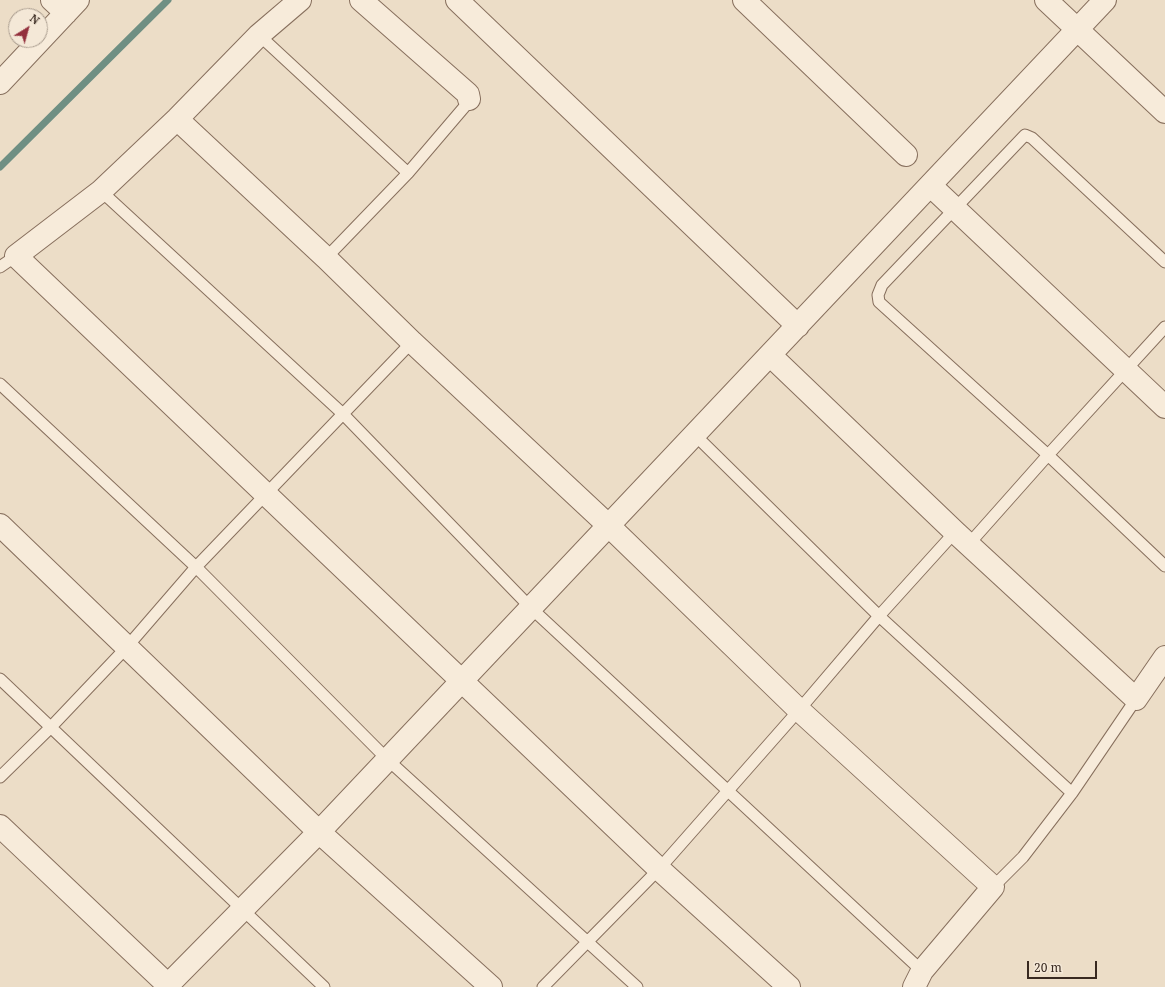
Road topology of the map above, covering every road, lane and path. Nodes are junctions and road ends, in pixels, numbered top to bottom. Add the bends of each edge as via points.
1 (300, 0) edge
2 (361, 0) edge
3 (457, 0) edge
4 (744, 0) edge
5 (1046, 0) edge
6 (1105, 0) edge
7 (65, 4) edge
8 (1077, 30) junction
9 (259, 35) junction
10 (0, 83) edge
11 (469, 99) joint
12 (1165, 112) edge
13 (177, 119) junction
14 (906, 155) dead end
15 (408, 173) junction
16 (930, 186) junction
17 (100, 191) junction
18 (955, 209) junction
19 (326, 258) junction
20 (8, 262) edge
21 (1165, 262) edge
22 (798, 326) junction
23 (1165, 327) edge
24 (412, 342) junction
25 (770, 355) junction
26 (1126, 370) junction
27 (0, 384) edge
28 (1165, 407) edge
29 (343, 414) junction
30 (695, 435) junction
31 (1048, 455) junction
32 (266, 495) junction
33 (0, 525) edge
34 (609, 526) junction
35 (962, 539) junction
36 (1165, 566) edge
37 (196, 567) junction
38 (531, 608) junction
39 (879, 616) junction
40 (126, 648) junction
41 (1165, 657) edge
42 (0, 679) edge
43 (462, 682) junction
44 (1136, 699) junction
45 (799, 710) junction
46 (51, 727) junction
47 (388, 760) junction
48 (0, 777) edge
49 (728, 790) junction
50 (1072, 794) junction
51 (0, 826) edge
52 (319, 832) junction
53 (659, 869) junction
54 (993, 887) junction
55 (242, 910) junction
56 (588, 941) junction
57 (918, 979) edge
58 (168, 986) edge
59 (324, 987) edge
60 (491, 987) edge
61 (543, 987) edge
62 (637, 987) edge
63 (789, 987) edge

1 - 9 street
2 - 11 street via 468,94
3 - 22 street
4 - 14 street
5 - 8 street
6 - 8 street
7 - 10 street
8 - 12 street
8 - 16 street
9 - 13 street
9 - 15 lane
11 - 15 lane
13 - 17 street
13 - 19 street
15 - 19 lane
16 - 18 street
16 - 22 street
17 - 20 street
17 - 29 lane
18 - 21 lane via 1025,135 1032,138
18 - 26 street
18 - 31 lane via 882,285 878,295 879,302
19 - 24 street
20 - 32 street
22 - 25 street
23 - 26 lane
24 - 29 lane
24 - 34 street
25 - 30 street
25 - 35 street
26 - 28 street
26 - 31 lane
27 - 37 lane
29 - 32 lane
29 - 38 lane
30 - 34 street
30 - 39 lane
31 - 35 lane
31 - 36 lane
32 - 37 lane
32 - 43 street
33 - 40 street
34 - 38 street
34 - 45 street
35 - 39 lane
35 - 44 street
37 - 40 lane
37 - 47 lane
38 - 43 street
38 - 49 lane
39 - 45 lane
39 - 50 lane
40 - 46 lane
40 - 52 street
41 - 44 street
42 - 46 lane
43 - 47 street
43 - 53 street
44 - 50 lane
45 - 49 lane
45 - 54 street
46 - 48 lane
46 - 55 lane
47 - 52 street
47 - 56 lane
49 - 53 lane
49 - 57 lane
50 - 54 lane via 1022,857
51 - 58 street
52 - 55 street
52 - 60 street
53 - 56 lane
53 - 63 street
54 - 57 street
55 - 58 street
55 - 59 lane
56 - 61 lane
56 - 62 lane

